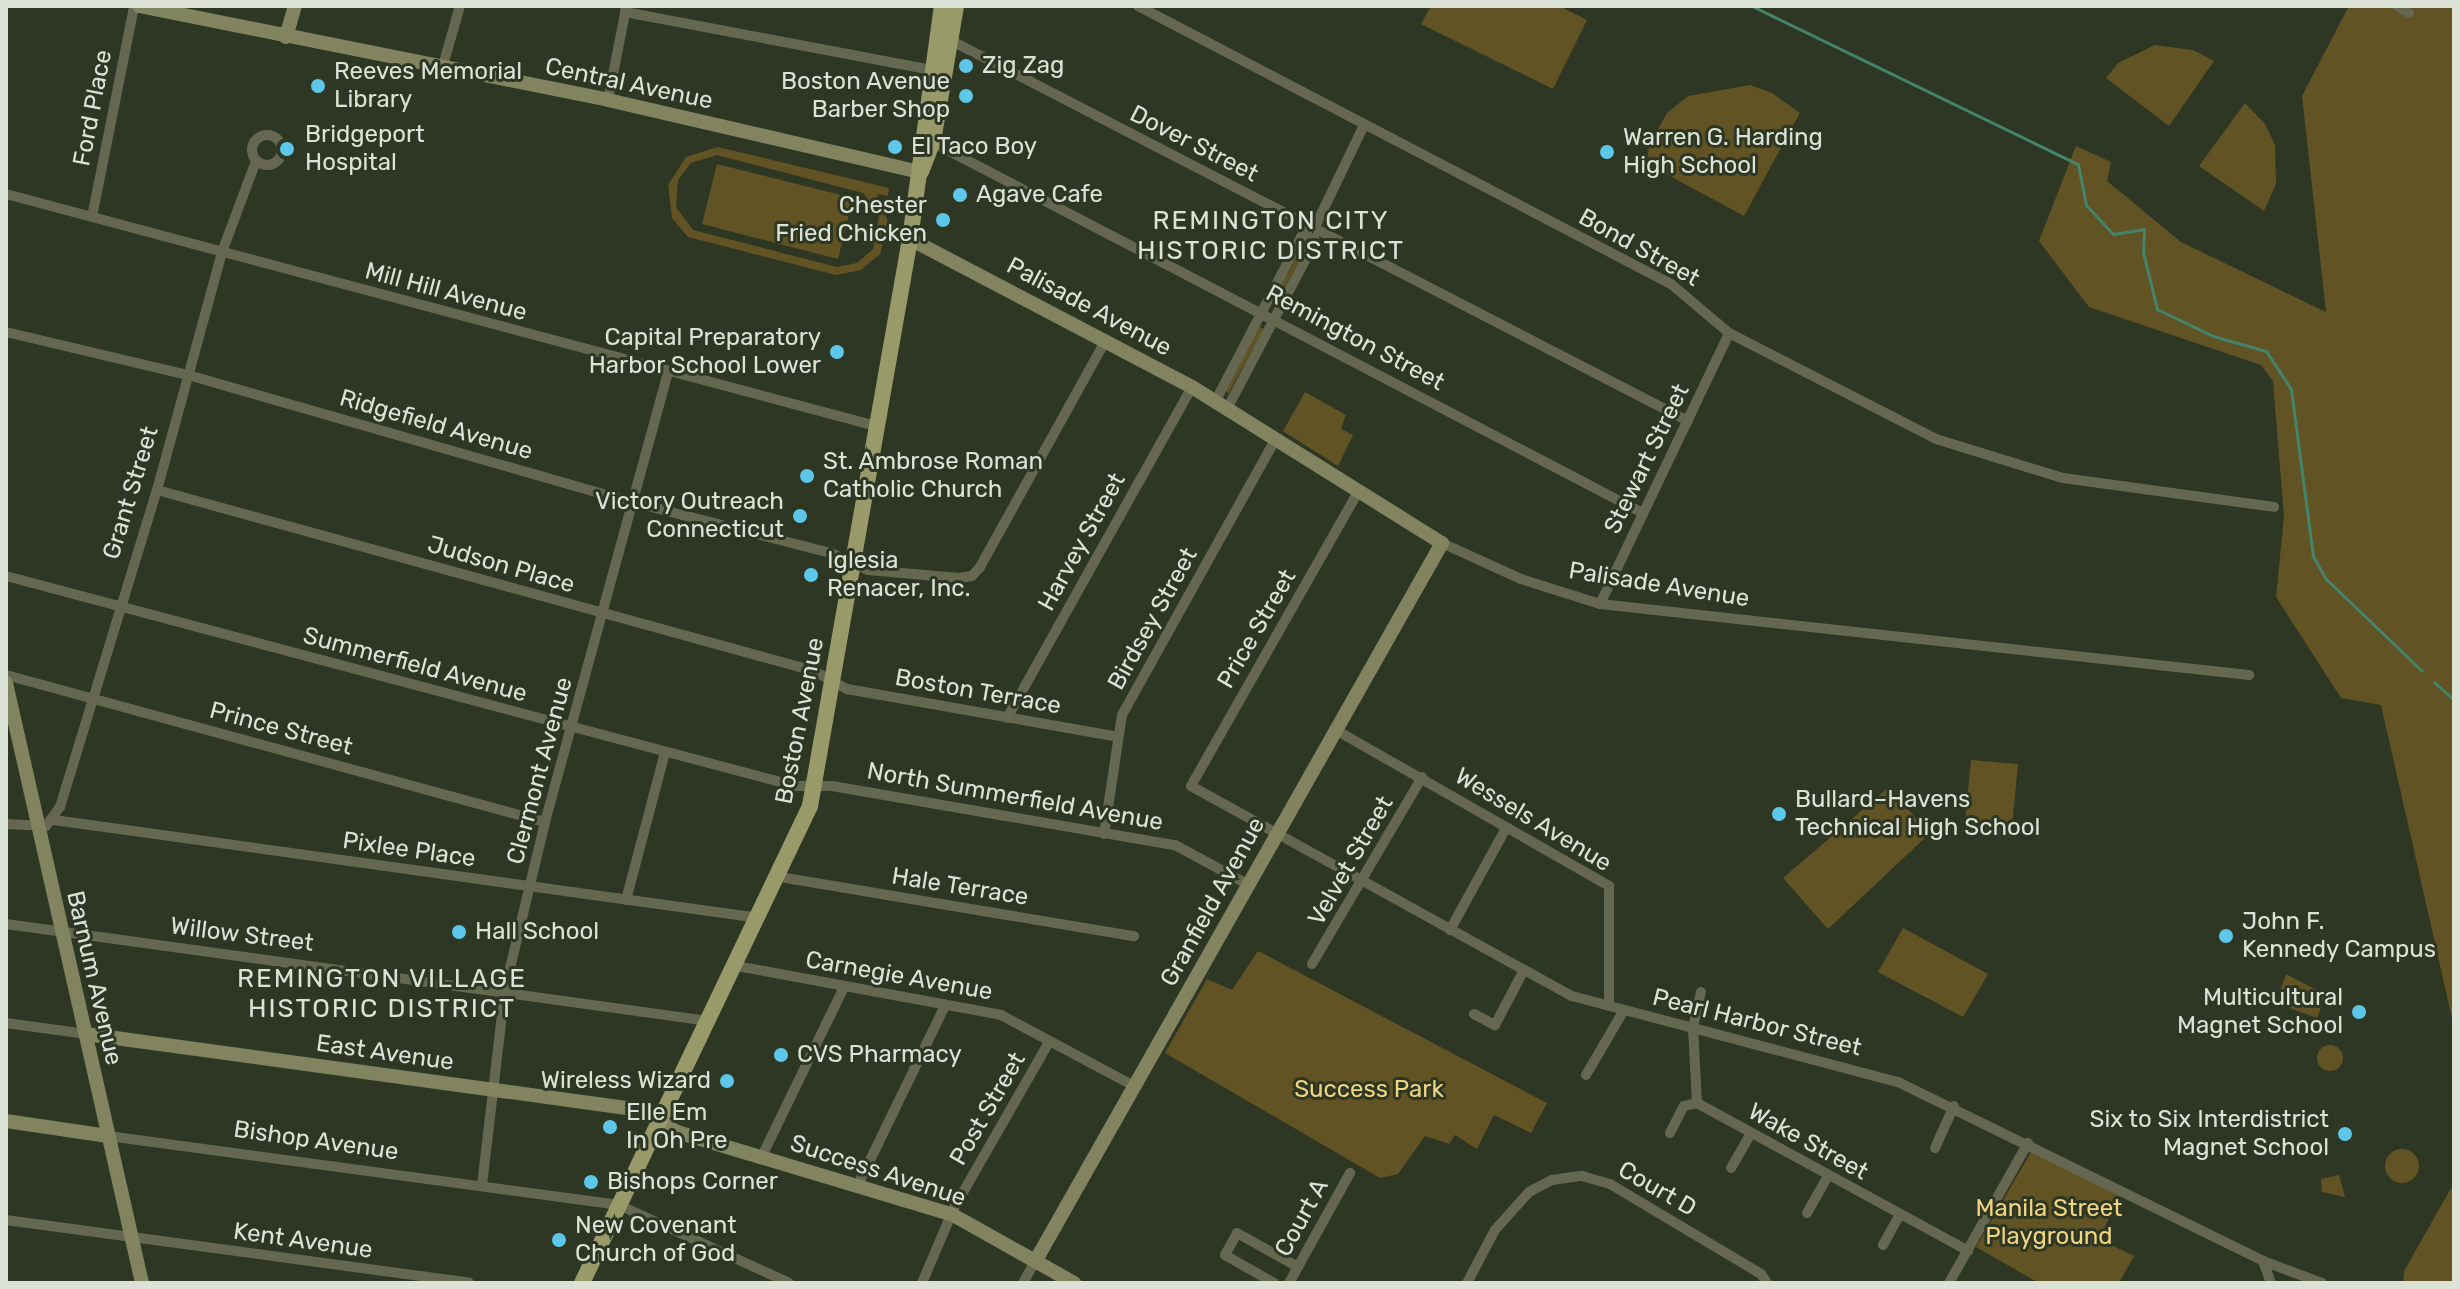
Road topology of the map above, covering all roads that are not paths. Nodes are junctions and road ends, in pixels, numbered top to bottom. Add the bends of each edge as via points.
1 (136, 6) edge
2 (295, 6) edge
3 (460, 6) edge
4 (942, 6) edge
5 (956, 6) edge
6 (1138, 6) edge
7 (2397, 6) edge
8 (626, 9) edge
9 (2409, 13) dead end
10 (286, 37) junction
11 (943, 38) junction
12 (442, 69) junction
13 (937, 71) junction
14 (608, 100) junction
15 (1364, 125) junction
16 (926, 140) junction
17 (256, 161) dead end
18 (921, 172) junction
19 (6, 194) edge
20 (92, 217) junction
21 (1314, 229) junction
22 (910, 239) junction
23 (222, 252) junction
24 (1262, 311) junction
25 (1275, 318) junction
26 (6, 332) edge
27 (1729, 333) junction
28 (1106, 340) junction
29 (668, 373) junction
30 (188, 375) junction
31 (1192, 387) junction
32 (1221, 406) junction
33 (1688, 421) junction
34 (876, 426) junction
35 (1276, 438) junction
36 (157, 490) junction
37 (1358, 492) junction
38 (632, 502) junction
39 (2274, 507) dead end
40 (1641, 512) junction
41 (1442, 543) junction
42 (853, 564) junction
43 (6, 576) edge
44 (1600, 604) junction
45 (120, 605) junction
46 (603, 615) junction
47 (6, 675) edge
48 (2249, 675) dead end
49 (833, 682) junction
50 (6, 683) edge
51 (92, 699) junction
52 (1007, 718) junction
53 (572, 728) junction
54 (1334, 729) junction
55 (1118, 737) junction
56 (665, 752) junction
57 (1422, 777) junction
58 (1191, 786) joint
59 (815, 787) junction
60 (54, 820) junction
61 (545, 822) junction
62 (6, 824) edge
63 (36, 827) junction
64 (1506, 828) junction
65 (1278, 832) junction
66 (1104, 834) junction
67 (780, 877) junction
68 (1363, 881) junction
69 (1247, 884) junction
70 (529, 888) junction
71 (626, 900) junction
72 (759, 918) junction
73 (6, 924) edge
74 (1450, 930) junction
75 (62, 932) junction
76 (1134, 936) dead end
77 (1312, 964) dead end
78 (737, 966) junction
79 (1523, 972) junction
80 (844, 987) junction
81 (505, 989) junction
82 (1701, 992) dead end
83 (946, 1004) junction
84 (1609, 1006) junction
85 (1624, 1010) junction
86 (1474, 1014) dead end
87 (710, 1021) junction
88 (6, 1023) edge
89 (1693, 1027) junction
90 (86, 1034) junction
91 (1049, 1042) junction
92 (1586, 1075) dead end
93 (1134, 1086) junction
94 (496, 1091) junction
95 (1697, 1103) junction
96 (1954, 1106) junction
97 (6, 1121) edge
98 (661, 1121) junction
99 (1670, 1133) dead end
100 (1751, 1134) junction
101 (108, 1136) junction
102 (2028, 1143) junction
103 (1935, 1148) dead end
104 (762, 1156) junction
105 (1731, 1168) dead end
106 (1350, 1173) dead end
107 (1828, 1176) junction
108 (482, 1185) junction
109 (857, 1187) junction
110 (619, 1205) junction
111 (1807, 1213) dead end
112 (953, 1215) junction
113 (1899, 1216) junction
114 (6, 1220) edge
115 (131, 1238) junction
116 (1883, 1245) dead end
117 (1968, 1251) junction
118 (1036, 1260) junction
119 (2263, 1261) junction
120 (1298, 1267) junction
121 (142, 1283) edge
122 (469, 1283) edge
123 (582, 1283) edge
124 (789, 1283) edge
125 (922, 1283) edge
126 (1023, 1283) edge
127 (1074, 1283) edge
128 (1274, 1283) edge
129 (1289, 1283) edge
130 (1467, 1283) edge
131 (1767, 1283) edge
132 (1949, 1283) edge
133 (2271, 1283) edge
134 (2322, 1283) edge

1 - 10 street, Central Avenue
1 - 20 street, Ford Place
2 - 10 street
3 - 12 street
4 - 11 main road, Boston Avenue
5 - 11 main road, Boston Avenue
6 - 15 street, Bond Street
7 - 9 street
8 - 13 street
8 - 14 street
10 - 12 street, Central Avenue
11 - 13 main road, Boston Avenue
11 - 21 street, Dover Street
12 - 14 street, Central Avenue
13 - 16 main road, Boston Avenue
14 - 18 street, Central Avenue
15 - 21 street
15 - 27 street, Bond Street via 1671,284
16 - 18 main road, Boston Avenue
16 - 24 street, Remington Street
17 - 23 street, Grant Street
18 - 22 main road, Boston Avenue
19 - 20 street, Mill Hill Avenue
20 - 23 street, Mill Hill Avenue
21 - 24 street via 1301,237
21 - 25 street via 1314,243
21 - 33 street, Dover Street
22 - 28 street, Palisade Avenue
22 - 34 main road, Boston Avenue
23 - 29 street, Mill Hill Avenue
23 - 30 street, Grant Street
24 - 25 street, Remington Street
24 - 32 street
25 - 32 street
25 - 40 street, Remington Street
26 - 30 street, Ridgefield Avenue
27 - 33 street, Stewart Street
27 - 39 street, Bond Street via 1936,439 2063,478
28 - 31 street, Palisade Avenue
28 - 42 street, Ridgefield Avenue via 972,576 868,570
29 - 34 street, Mill Hill Avenue
29 - 38 street, Clermont Avenue
30 - 36 street, Grant Street
30 - 38 street, Ridgefield Avenue
31 - 32 street, Palisade Avenue
31 - 52 street, Harvey Street
32 - 35 street, Palisade Avenue
33 - 40 street, Stewart Street
34 - 42 main road, Boston Avenue
35 - 37 street, Palisade Avenue
35 - 55 street, Birdsey Street via 1122,715
36 - 45 street, Grant Street
36 - 46 street, Judson Place
37 - 41 street, Palisade Avenue
37 - 58 street, Price Street
38 - 42 street, Ridgefield Avenue via 831,553
38 - 46 street, Clermont Avenue
40 - 44 street, Stewart Street
41 - 44 street, Palisade Avenue via 1521,579
41 - 54 street, Granfield Avenue
42 - 49 main road, Boston Avenue
43 - 45 street, Summerfield Avenue
44 - 48 street, Palisade Avenue
45 - 51 street, Grant Street
45 - 53 street, Summerfield Avenue
46 - 49 street, Judson Place via 814,671
46 - 53 street, Clermont Avenue
47 - 51 street, Prince Street
49 - 52 street, Boston Terrace via 855,691
49 - 59 main road, Boston Avenue
50 - 63 street, Barnum Avenue
51 - 60 street, Grant Street
51 - 61 street, Prince Street
52 - 55 street, Boston Terrace
53 - 56 street, Summerfield Avenue
53 - 61 street, Clermont Avenue
54 - 57 street, Wessels Avenue
54 - 65 street, Granfield Avenue
55 - 66 street, Birdsey Street
56 - 59 street, Summerfield Avenue
56 - 71 street
57 - 64 street, Wessels Avenue
57 - 68 street, Velvet Street
58 - 65 street, Pearl Harbor Street
59 - 66 street, North Summerfield Avenue
59 - 67 main road, Boston Avenue
60 - 63 street
60 - 70 street, Pixlee Place
61 - 70 street, Clermont Avenue
62 - 63 street
63 - 75 street, Barnum Avenue
64 - 74 street
64 - 84 street, Wessels Avenue via 1609,886
65 - 68 street, Pearl Harbor Street
65 - 69 street, Granfield Avenue
66 - 69 street, North Summerfield Avenue via 1175,845
67 - 72 main road, Boston Avenue
67 - 76 street, Hale Terrace
68 - 74 street, Pearl Harbor Street
68 - 77 street, Velvet Street
69 - 93 street, Granfield Avenue
70 - 71 street, Pixlee Place
70 - 81 street, Clermont Avenue
71 - 72 street, Pixlee Place
72 - 78 main road, Boston Avenue
73 - 75 street, Willow Street
74 - 79 street, Pearl Harbor Street
75 - 81 street, Willow Street
75 - 90 street, Barnum Avenue
78 - 80 street, Carnegie Avenue
78 - 87 main road, Boston Avenue
79 - 84 street, Pearl Harbor Street
79 - 86 street via 1495,1025
80 - 83 street, Carnegie Avenue
80 - 104 street
81 - 87 street, Willow Street
81 - 94 street, Clermont Avenue
82 - 89 street
83 - 91 street, Carnegie Avenue via 1001,1015
83 - 109 street
84 - 85 street, Pearl Harbor Street
85 - 89 street, Pearl Harbor Street
85 - 92 street
87 - 98 main road, Boston Avenue
88 - 90 street, East Avenue
89 - 95 street
89 - 96 street, Pearl Harbor Street via 1832,1061
90 - 94 street, East Avenue
90 - 101 street, Barnum Avenue
91 - 93 street, Carnegie Avenue
91 - 112 street, Post Street
93 - 118 street, Granfield Avenue
94 - 98 street, East Avenue via 641,1110
94 - 108 street, Clermont Avenue
95 - 99 street via 1684,1106
95 - 100 street, Wake Street
96 - 102 street, Pearl Harbor Street
96 - 103 street
97 - 101 street, Bishop Avenue
98 - 104 street, Success Avenue via 677,1132
98 - 110 main road, Boston Avenue
100 - 105 street
100 - 107 street, Wake Street
101 - 108 street, Bishop Avenue
101 - 115 street, Barnum Avenue
102 - 117 street
102 - 119 street, Pearl Harbor Street
104 - 109 street, Success Avenue
106 - 120 street, Court A
107 - 111 street
107 - 113 street, Wake Street
108 - 110 street, Bishop Avenue
109 - 112 street, Success Avenue
110 - 123 main road, Boston Avenue
110 - 124 street, Bishop Avenue
112 - 118 street, Success Avenue
112 - 125 street, Post Street
113 - 116 street
113 - 117 street, Wake Street
114 - 115 street, Kent Avenue
115 - 121 street, Barnum Avenue
115 - 122 street, Kent Avenue
117 - 132 street
118 - 126 street, Granfield Avenue
118 - 127 street, Success Avenue
119 - 133 street
119 - 134 street, Pearl Harbor Street
120 - 128 street via 1237,1233 1225,1255
120 - 129 street, Court A
130 - 131 street, Court D via 1495,1230 1519,1202 1552,1180 1582,1176 1610,1184 1761,1274

